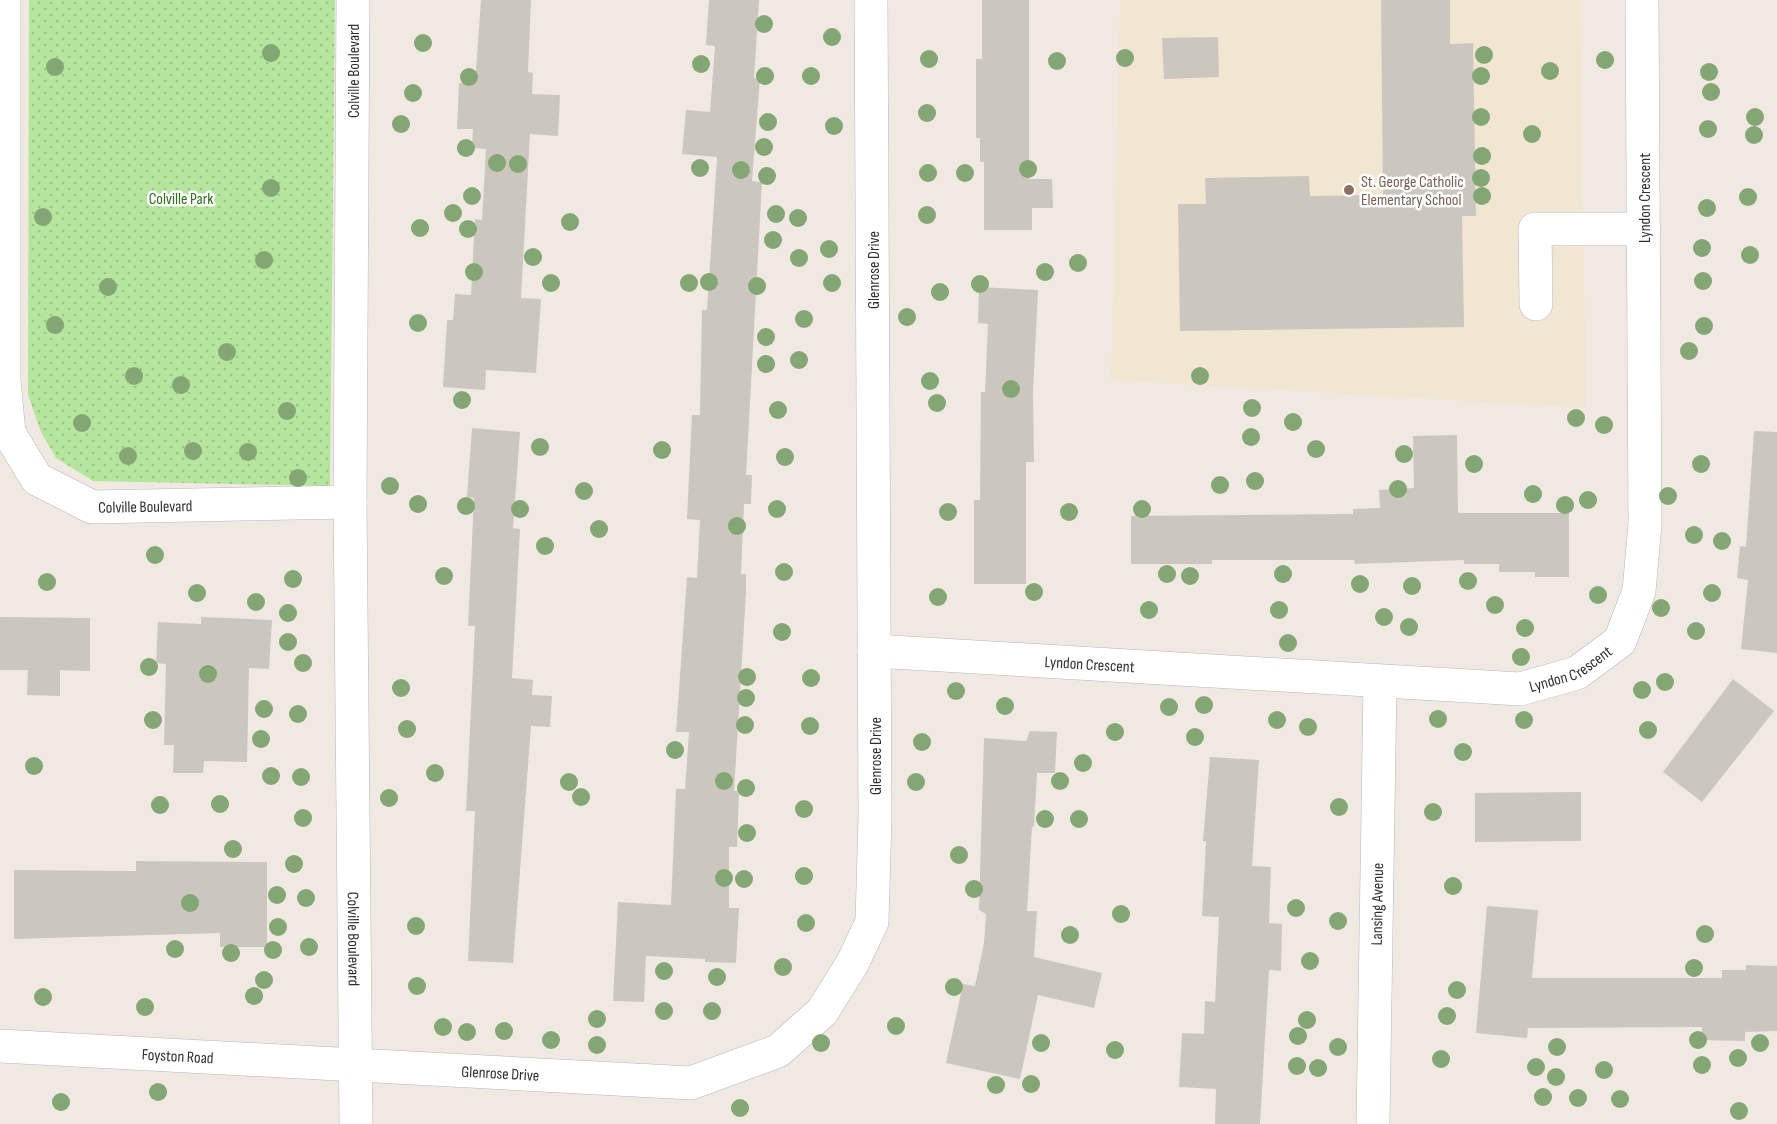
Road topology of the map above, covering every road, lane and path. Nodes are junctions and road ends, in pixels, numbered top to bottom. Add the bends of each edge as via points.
1 (4, 0) edge
2 (353, 0) edge
3 (871, 0) edge
4 (1642, 0) edge
5 (1644, 230) junction
6 (1536, 304) dead end
7 (350, 502) junction
8 (874, 651) junction
9 (1380, 683) junction
10 (0, 1046) edge
11 (356, 1064) junction
12 (356, 1124) edge
13 (1373, 1124) edge

1 - 7 street, Colville Boulevard via 4,380 9,433 37,479 92,507
2 - 7 street, Colville Boulevard
3 - 8 street, Glenrose Drive
4 - 5 street, Lyndon Crescent
5 - 6 street via 1535,229
5 - 9 street, Lyndon Crescent via 1645,524 1639,591 1620,641 1577,673 1520,689
7 - 11 street, Colville Boulevard
8 - 9 street, Lyndon Crescent
8 - 11 street, Glenrose Drive via 872,922 822,1012 778,1051 691,1083
9 - 13 street, Lansing Avenue
10 - 11 street, Foyston Road
11 - 12 street, Colville Boulevard

